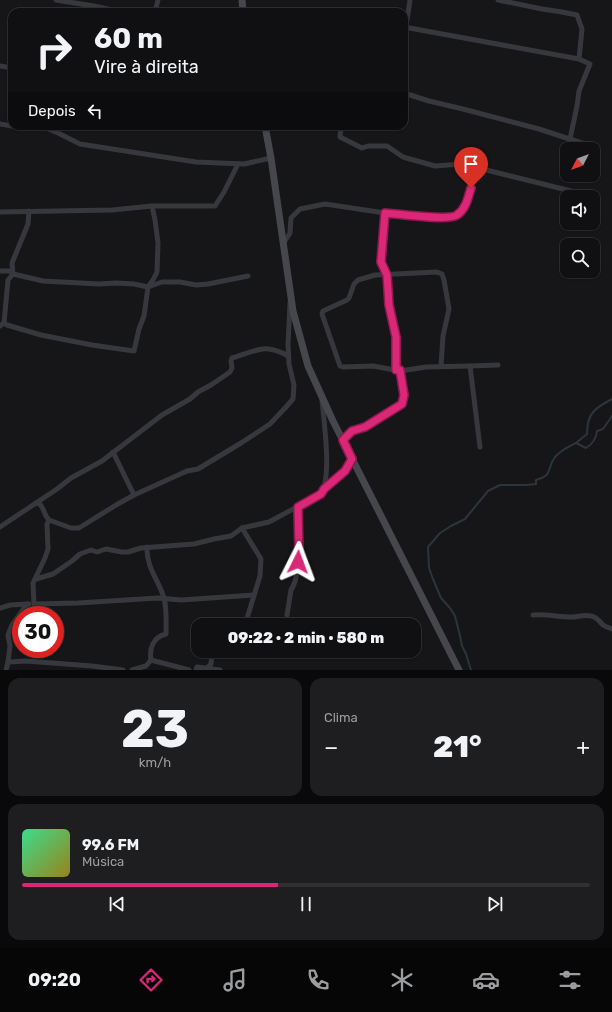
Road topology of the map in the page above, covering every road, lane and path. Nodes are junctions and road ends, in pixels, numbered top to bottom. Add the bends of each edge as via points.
1 (56, 0) edge
2 (410, 0) edge
3 (498, 0) edge
4 (103, 8) edge
5 (408, 11) edge
6 (408, 28) edge
7 (579, 59) junction
8 (408, 94) edge
9 (51, 130) edge
10 (266, 130) edge
11 (341, 130) edge
12 (570, 139) junction
13 (579, 142) edge
14 (271, 158) junction
15 (238, 164) junction
16 (477, 167) junction
17 (567, 190) edge
18 (152, 206) junction
19 (29, 211) junction
20 (0, 212) edge
21 (385, 213) junction
22 (283, 244) junction
23 (0, 271) edge
24 (13, 274) junction
25 (387, 275) junction
26 (248, 276) dead end
27 (148, 286) junction
28 (291, 295) junction
29 (2, 324) edge
30 (288, 356) junction
31 (498, 365) dead end
32 (441, 366) junction
33 (470, 366) junction
34 (398, 370) junction
35 (321, 395) junction
36 (343, 440) junction
37 (480, 447) dead end
38 (113, 452) junction
39 (352, 459) junction
40 (345, 471) junction
41 (358, 471) junction
42 (324, 489) junction
43 (134, 495) junction
44 (36, 503) junction
45 (298, 507) junction
46 (49, 520) junction
47 (0, 527) edge
48 (242, 528) junction
49 (147, 547) junction
50 (36, 579) junction
51 (254, 595) junction
52 (164, 599) junction
53 (27, 604) junction
54 (34, 604) junction
55 (0, 608) edge
56 (534, 615) dead end
57 (287, 616) dead end
58 (247, 618) edge
59 (612, 629) edge
60 (212, 658) edge
61 (151, 660) junction
62 (8, 662) junction
63 (207, 668) junction
64 (6, 670) edge
65 (123, 670) edge
66 (132, 670) edge
67 (189, 670) edge
68 (196, 670) edge
69 (220, 670) edge
70 (459, 670) edge

1 - 4 street
2 - 5 street
3 - 7 street via 577,15 582,29
6 - 7 street
7 - 12 street via 590,64 579,91
8 - 12 street
9 - 15 street via 80,144 196,162
10 - 14 main road
11 - 16 street via 340,136 362,148 387,146 403,157 435,166 462,164
12 - 13 street
14 - 15 street
14 - 22 main road
15 - 18 street via 215,206
16 - 17 street
16 - 21 street via 466,207 456,216 440,218
18 - 19 street via 112,210
18 - 27 street via 158,243 157,272
19 - 20 street
19 - 24 street via 28,224 12,263
21 - 22 street via 325,204 300,209 291,218 290,233
21 - 25 street via 381,262
22 - 28 main road
23 - 24 street via 10,271
24 - 27 street via 43,281
24 - 29 street via 8,280
25 - 32 street via 437,272 442,274 449,309 443,336
25 - 34 street
25 - 34 street via 356,281 347,300 323,311 322,314 341,367 373,366
26 - 27 street via 208,284 162,282
27 - 29 street via 144,316 134,351 41,335
28 - 30 street
28 - 35 main road via 308,366
30 - 38 street via 264,349 232,358 230,372 162,415
30 - 43 street via 294,385 293,399 270,424 198,469 186,471
31 - 33 street
32 - 33 street
32 - 34 street
33 - 37 street
34 - 36 street via 404,395 402,404 365,427 352,431
35 - 36 main road
35 - 42 street via 327,445
36 - 39 main road
38 - 43 street
38 - 44 street
39 - 40 street
39 - 41 main road
40 - 41 street
40 - 42 street
41 - 70 main road
42 - 45 street via 321,494
43 - 46 street via 79,528 71,528
44 - 46 street via 40,504
44 - 47 street
45 - 48 street via 269,522
45 - 57 street via 297,572
46 - 50 street via 48,549
48 - 49 street via 231,536 194,544
48 - 51 street via 261,559 260,576
49 - 50 street via 128,552 91,550 80,554 53,574
49 - 52 street via 151,568
50 - 54 street via 33,583
51 - 52 street
51 - 58 street
52 - 54 street
52 - 61 street via 166,634 155,640 150,652
53 - 54 street
53 - 55 street
53 - 62 street via 8,635
56 - 59 street via 590,615
60 - 63 street
61 - 66 street via 146,666
61 - 67 street
62 - 64 street
62 - 65 street
63 - 68 street via 197,667
63 - 69 street

